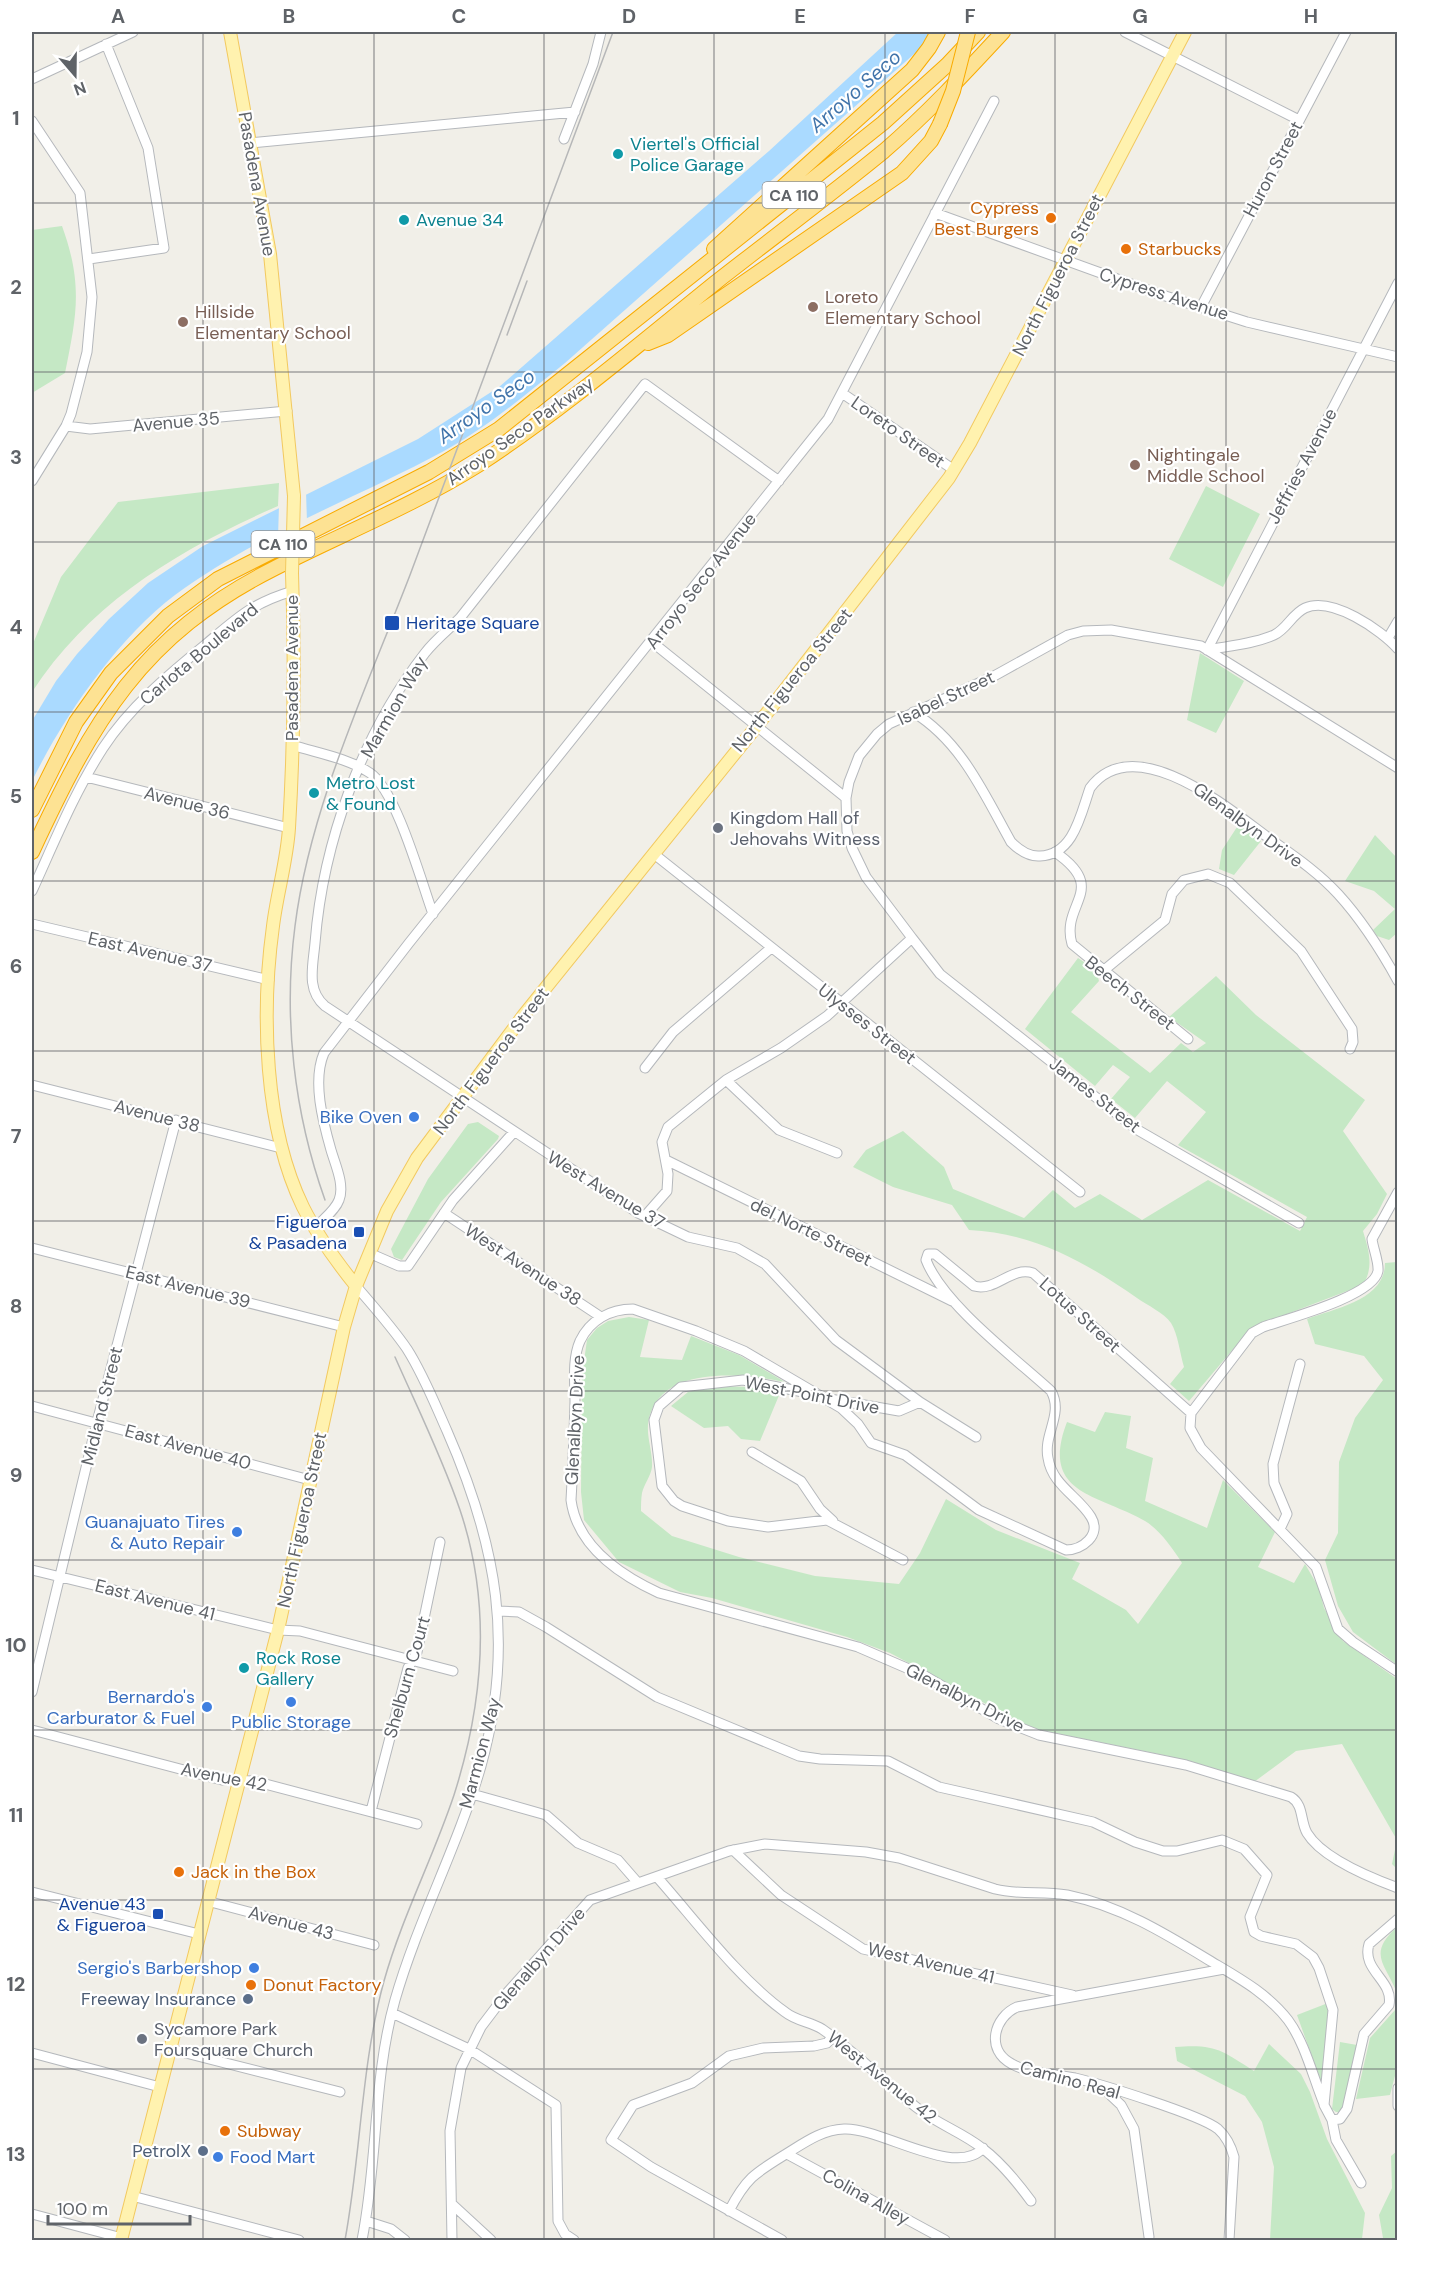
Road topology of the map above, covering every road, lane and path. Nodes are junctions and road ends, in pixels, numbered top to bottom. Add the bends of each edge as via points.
1 (133, 32) edge
2 (230, 32) edge
3 (601, 32) edge
4 (938, 32) edge
5 (968, 32) edge
6 (978, 32) edge
7 (1003, 32) edge
8 (1125, 32) edge
9 (1185, 32) edge
10 (1346, 32) edge
11 (106, 44) junction
12 (1172, 56) junction
13 (32, 79) edge
14 (994, 102) dead end
15 (575, 112) junction
16 (1299, 120) junction
17 (32, 121) edge
18 (564, 139) dead end
19 (250, 143) junction
20 (935, 213) junction
21 (89, 259) junction
22 (1065, 260) junction
23 (1398, 283) edge
24 (1201, 307) junction
25 (603, 349) junction
26 (1363, 349) junction
27 (632, 350) junction
28 (1398, 357) edge
29 (842, 393) junction
30 (287, 411) junction
31 (66, 426) junction
32 (954, 470) junction
33 (32, 481) edge
34 (779, 481) junction
35 (293, 591) junction
36 (1398, 621) edge
37 (1388, 638) junction
38 (652, 642) junction
39 (1398, 649) edge
40 (1207, 650) junction
41 (913, 712) junction
42 (756, 727) junction
43 (292, 745) junction
44 (359, 767) junction
45 (1398, 768) edge
46 (86, 777) junction
47 (846, 798) junction
48 (32, 810) edge
49 (289, 828) junction
50 (32, 852) edge
51 (1055, 852) junction
52 (654, 854) junction
53 (32, 891) edge
54 (433, 914) junction
55 (32, 924) edge
56 (912, 938) junction
57 (771, 948) junction
58 (1103, 970) junction
59 (268, 980) junction
60 (1398, 981) edge
61 (841, 1004) junction
62 (349, 1022) junction
63 (1188, 1039) dead end
64 (1350, 1049) dead end
65 (645, 1068) dead end
66 (726, 1080) junction
67 (32, 1084) edge
68 (462, 1099) junction
69 (176, 1120) junction
70 (513, 1133) junction
71 (281, 1148) junction
72 (837, 1153) dead end
73 (666, 1160) junction
74 (1080, 1192) dead end
75 (1398, 1192) edge
76 (444, 1213) junction
77 (645, 1216) junction
78 (1299, 1223) dead end
79 (315, 1228) junction
80 (32, 1248) edge
81 (369, 1253) junction
82 (136, 1274) junction
83 (356, 1286) junction
84 (957, 1304) junction
85 (601, 1317) junction
86 (344, 1327) junction
87 (1300, 1364) dead end
88 (823, 1398) junction
89 (920, 1401) junction
90 (32, 1406) edge
91 (1191, 1413) junction
92 (97, 1422) junction
93 (976, 1437) dead end
94 (752, 1452) dead end
95 (310, 1480) junction
96 (836, 1523) junction
97 (1280, 1529) junction
98 (440, 1542) dead end
99 (903, 1560) dead end
100 (32, 1570) edge
101 (59, 1577) junction
102 (498, 1611) junction
103 (278, 1630) junction
104 (412, 1660) junction
105 (453, 1671) dead end
106 (1398, 1672) edge
107 (32, 1692) edge
108 (32, 1730) edge
109 (238, 1781) junction
110 (472, 1794) junction
111 (371, 1811) junction
112 (417, 1824) dead end
113 (733, 1850) junction
114 (657, 1877) junction
115 (638, 1883) junction
116 (1398, 1888) edge
117 (32, 1892) edge
118 (207, 1901) junction
119 (1398, 1919) edge
120 (199, 1934) junction
121 (374, 1945) dead end
122 (1224, 1969) junction
123 (1088, 1995) junction
124 (392, 2013) junction
125 (833, 2036) junction
126 (170, 2049) junction
127 (469, 2049) junction
128 (32, 2053) edge
129 (160, 2087) junction
130 (1102, 2087) junction
131 (1398, 2088) edge
132 (340, 2092) dead end
133 (1324, 2105) junction
134 (1398, 2106) edge
135 (1332, 2120) junction
136 (983, 2148) junction
137 (787, 2154) junction
138 (1361, 2184) dead end
139 (132, 2196) junction
140 (1031, 2201) dead end
141 (453, 2205) junction
142 (729, 2211) junction
143 (32, 2214) edge
144 (366, 2221) junction
145 (1149, 2237) dead end
146 (122, 2239) edge
147 (299, 2241) edge
148 (362, 2241) edge
149 (405, 2241) edge
150 (452, 2241) edge
151 (491, 2241) edge
152 (574, 2241) edge
153 (782, 2241) edge
154 (945, 2241) edge
155 (1229, 2241) edge

1 - 11 street
2 - 19 main road, Pasadena Avenue
3 - 15 street
4 - 25 highway via 912,70
5 - 27 highway, bridge via 954,91 940,124 919,156 882,188 668,335
6 - 25 highway, Arroyo Seco Parkway / CA 110 via 883,123
7 - 27 highway, Arroyo Seco Parkway / CA 110 via 884,151
8 - 12 street
9 - 12 main road, North Figueroa Street
10 - 16 street, Huron Street
11 - 13 street
11 - 21 street via 148,148 164,248
12 - 16 street
12 - 22 main road, North Figueroa Street
14 - 20 street, Arroyo Seco Avenue
15 - 18 street
15 - 19 street
16 - 24 street, Huron Street
17 - 21 street via 80,193
19 - 30 main road, Pasadena Avenue via 270,254
20 - 22 street, Cypress Avenue
20 - 29 street, Arroyo Seco Avenue
21 - 31 street via 89,337
22 - 24 street, Cypress Avenue
22 - 32 main road, North Figueroa Street
23 - 26 street, Jeffries Avenue
24 - 26 street, Cypress Avenue
25 - 48 highway, Arroyo Seco Parkway / CA 110 via 489,435 429,472 218,579 168,616 111,673 75,722
26 - 28 street, Cypress Avenue
26 - 40 street, Jeffries Avenue
27 - 50 highway, Arroyo Seco Parkway / CA 110 via 477,465 272,569 179,630 120,691 91,733
29 - 32 street, Loreto Street
29 - 34 street, Arroyo Seco Avenue via 828,419
30 - 31 street, Avenue 35 via 90,429
30 - 35 main road, Pasadena Avenue, bridge via 294,496
31 - 33 street
32 - 42 main road, North Figueroa Street via 927,510
34 - 38 street, Arroyo Seco Avenue
34 - 44 street, Marmion Way via 645,384 460,618 426,651
35 - 43 main road, Pasadena Avenue
35 - 46 street, Carlota Boulevard via 259,602 164,679 122,723
36 - 37 street
37 - 39 street
37 - 40 street via 1347,614 1317,605 1302,609 1275,635
38 - 42 street
38 - 54 street, Arroyo Seco Avenue
40 - 41 street, Isabel Street via 1111,630 1083,631
40 - 45 street, Isabel Street
41 - 47 street, Isabel Street via 889,724 867,744 853,769
41 - 51 street via 953,745 1017,848 1034,856
42 - 47 street
42 - 52 main road, North Figueroa Street
43 - 44 street
43 - 49 main road, Pasadena Avenue
44 - 54 street via 379,780 388,796
44 - 62 street, Marmion Way via 330,858 312,977 316,999
46 - 49 street, Avenue 36
46 - 53 street, Carlota Boulevard
47 - 56 street, Isabel Street via 847,831 858,862
49 - 59 main road, Pasadena Avenue
51 - 58 street, Beech Street via 1080,876 1080,899 1069,934 1072,944
51 - 60 street, Glenalbyn Drive via 1072,837 1090,788 1103,774 1120,769 1171,774 1210,794 1332,887
52 - 57 street, Ulysses Street
52 - 68 main road, North Figueroa Street via 523,1016
54 - 62 street, Arroyo Seco Avenue
55 - 59 street, East Avenue 37
56 - 61 street
56 - 78 street, James Street via 940,974 1136,1129
57 - 61 street, Ulysses Street
57 - 65 street via 673,1032
58 - 63 street, Beech Street
58 - 64 street via 1165,920 1172,894 1184,880 1201,874 1216,875 1230,883 1301,951 1352,1029
59 - 71 main road, Pasadena Avenue via 271,1078
61 - 66 street via 805,1033
61 - 74 street, Ulysses Street
62 - 68 street, West Avenue 37
62 - 79 street via 320,1062 328,1139 341,1188 335,1207
66 - 72 street via 779,1131
66 - 73 street via 668,1127 662,1142
67 - 69 street, Avenue 38
68 - 70 street, West Avenue 37
68 - 81 main road, North Figueroa Street via 400,1185
69 - 71 street, Avenue 38
69 - 82 street, Midland Street
70 - 76 street
70 - 77 street, West Avenue 37
71 - 79 main road, Pasadena Avenue via 298,1196
73 - 77 street via 667,1191
73 - 84 street, del Norte Street
75 - 91 street via 1372,1239 1378,1271 1371,1285 1252,1334
76 - 81 street via 408,1266
76 - 85 street, West Avenue 38
77 - 89 street, West Avenue 37 via 688,1237 737,1248 765,1264 820,1326
79 - 83 main road, Pasadena Avenue
80 - 82 street, East Avenue 39
81 - 83 main road, North Figueroa Street
82 - 86 street, East Avenue 39
82 - 92 street, Midland Street
83 - 86 main road, North Figueroa Street
83 - 102 street, Marmion Way via 407,1350 462,1466 488,1546
84 - 88 street via 1055,1398 1048,1460 1060,1485 1091,1517 1091,1538 1081,1548 1066,1550 980,1509 905,1455 871,1443 849,1415
84 - 91 street, Lotus Street via 929,1269 928,1254 935,1254 981,1288 1016,1272 1033,1273
85 - 88 street via 622,1309 667,1320 744,1351
85 - 116 street, Glenalbyn Drive via 584,1334 576,1355 572,1500 578,1528 625,1575 668,1596 858,1647 925,1677 999,1719 1039,1735 1186,1765 1290,1797 1299,1804 1307,1833 1321,1848 1365,1875
86 - 95 main road, North Figueroa Street
87 - 97 street via 1272,1464 1274,1483 1287,1514
88 - 89 street, West Point Drive via 899,1411
88 - 96 street, West Point Drive via 743,1380 681,1387 656,1413 659,1476 667,1494 682,1506 703,1514 753,1526 817,1520
89 - 93 street, West Avenue 37
90 - 92 street, East Avenue 40
91 - 97 street via 1188,1420 1196,1442
92 - 95 street, East Avenue 40
92 - 101 street, Midland Street
94 - 96 street via 801,1481 820,1509
95 - 103 main road, North Figueroa Street
96 - 99 street, West Point Drive
97 - 106 street via 1316,1567 1338,1629
98 - 104 street, Shelburn Court via 417,1652
100 - 101 street, East Avenue 41
101 - 103 street, East Avenue 41
101 - 107 street, Midland Street
102 - 110 street, Marmion Way via 497,1689
102 - 133 street via 519,1612 657,1697 799,1756 888,1761 939,1787 1093,1822 1163,1851 1222,1840 1240,1846 1267,1875 1250,1917 1250,1927 1258,1935 1291,1941 1301,1947 1317,1962 1326,1986 1333,2017
103 - 104 street via 297,1631
103 - 109 main road, North Figueroa Street
104 - 105 street
104 - 111 street, Shelburn Court
108 - 109 street, Avenue 42
109 - 111 street, Avenue 42 via 254,1781
109 - 118 main road, North Figueroa Street
110 - 115 street via 546,1815 578,1843 618,1860
110 - 124 street, Marmion Way
111 - 112 street, Avenue 42
113 - 114 street, Glenalbyn Drive
113 - 122 street, Glenalbyn Drive via 765,1844 866,1852 899,1858 1010,1893 1066,1895 1127,1914
113 - 123 street, West Avenue 41 via 781,1895 863,1949 1075,1996
114 - 115 street, Glenalbyn Drive
114 - 125 street, West Avenue 42 via 775,2004 794,2018
115 - 127 street, Glenalbyn Drive via 590,1900 506,1994
117 - 120 street
118 - 120 main road, North Figueroa Street
118 - 121 street, Avenue 43
119 - 135 street via 1369,1944 1368,1961 1386,1986 1389,2005 1364,2034 1347,2109 1340,2118
120 - 126 main road, North Figueroa Street
122 - 123 street, Camino Real
122 - 133 street, Glenalbyn Drive via 1258,1991 1288,2020
123 - 130 street, Camino Real via 1010,2010 998,2023 995,2040 1001,2055 1013,2065
124 - 127 street
124 - 144 street, Marmion Way via 381,2066
125 - 136 street, West Avenue 42 via 918,2109
125 - 142 street via 827,2043 814,2046 763,2048 729,2056 692,2083 633,2105 611,2140
126 - 129 main road, North Figueroa Street
126 - 132 street
127 - 141 street, Glenalbyn Drive via 456,2088 450,2131
127 - 152 street via 556,2105 558,2221
128 - 129 street
129 - 139 main road, North Figueroa Street
130 - 145 street via 1121,2106 1134,2129
130 - 155 street, Camino Real via 1204,2121 1226,2138 1235,2168
131 - 134 street
133 - 135 street, Glenalbyn Drive
135 - 138 street, Glenalbyn Drive via 1336,2140
136 - 137 street via 977,2154 956,2159 846,2129 819,2134
136 - 140 street, West Avenue 42
137 - 142 street via 746,2182
137 - 154 street, Colina Alley
139 - 146 main road, North Figueroa Street
139 - 147 street
141 - 150 street, Glenalbyn Drive
141 - 151 street
142 - 153 street
143 - 146 street
144 - 148 street, Marmion Way
144 - 149 street via 392,2229

